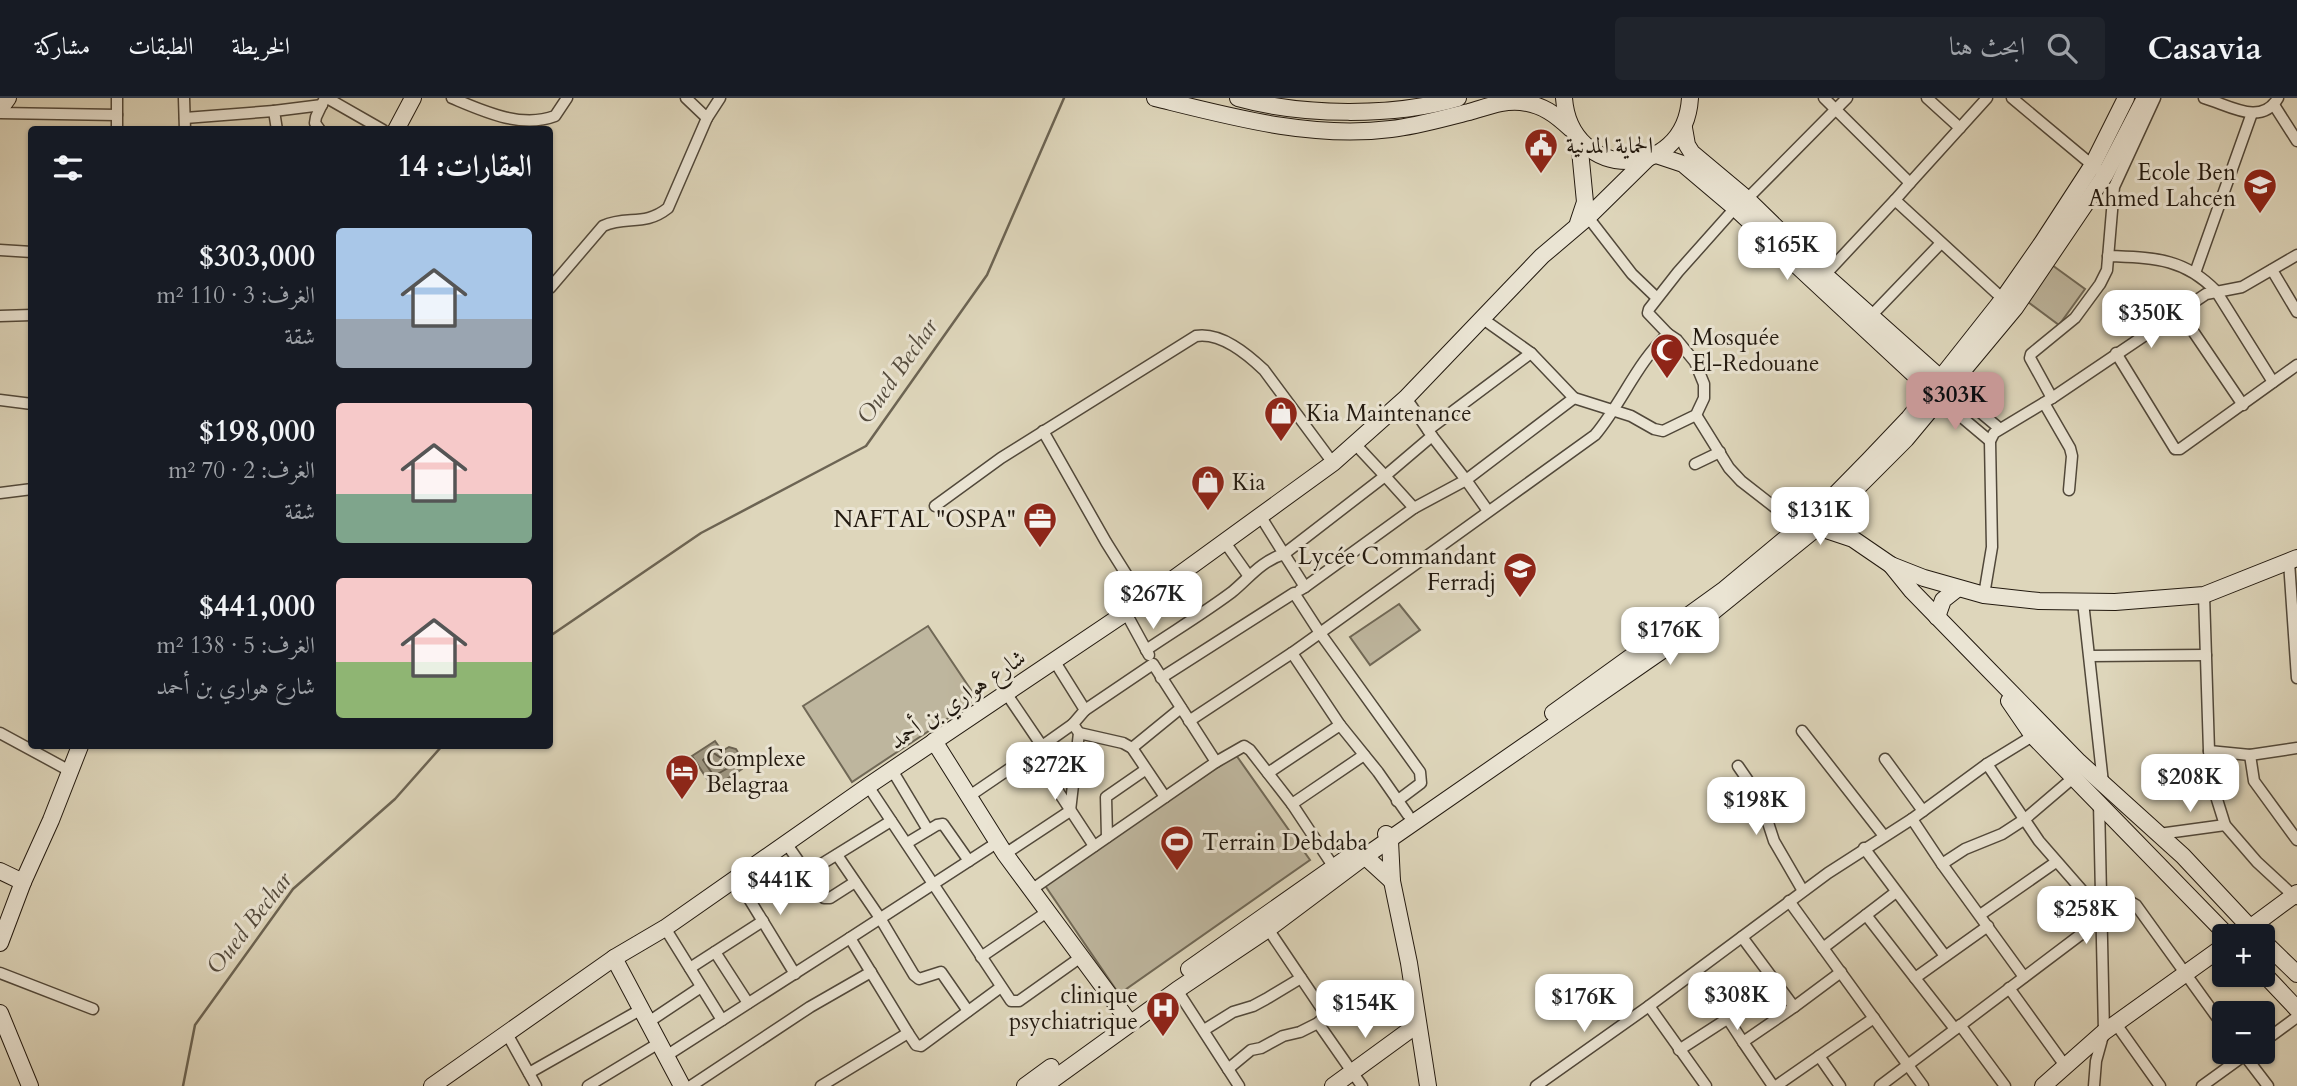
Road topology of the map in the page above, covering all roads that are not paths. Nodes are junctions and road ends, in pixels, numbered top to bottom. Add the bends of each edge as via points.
1 (9, 98) edge
2 (117, 98) edge
3 (184, 98) edge
4 (413, 98) edge
5 (452, 98) edge
6 (568, 98) edge
7 (686, 98) edge
8 (720, 98) edge
9 (1155, 98) edge
10 (1238, 98) edge
11 (1458, 98) edge
12 (1564, 98) edge
13 (1690, 98) edge
14 (1701, 98) edge
15 (1824, 98) edge
16 (1847, 98) edge
17 (1927, 98) edge
18 (1987, 98) edge
19 (2012, 98) edge
20 (2126, 98) edge
21 (2145, 98) edge
22 (2155, 98) edge
23 (2204, 98) edge
24 (325, 100) edge
25 (2276, 101) edge
26 (1327, 104) edge
27 (1391, 104) edge
28 (1836, 110) junction
29 (0, 111) edge
30 (274, 111) junction
31 (2252, 113) junction
32 (117, 115) junction
33 (511, 118) junction
34 (707, 118) junction
35 (1686, 123) junction
36 (185, 124) edge
37 (117, 126) edge
38 (276, 126) edge
39 (317, 126) edge
40 (375, 126) edge
41 (398, 126) edge
42 (506, 126) edge
43 (1960, 128) junction
44 (1575, 134) junction
45 (2297, 141) edge
46 (1651, 157) junction
47 (2098, 170) junction
48 (1910, 183) junction
49 (1895, 200) junction
50 (1741, 204) junction
51 (1582, 219) junction
52 (1941, 243) junction
53 (0, 250) edge
54 (28, 252) edge
55 (2297, 255) edge
56 (2108, 256) junction
57 (2272, 270) junction
58 (2195, 273) junction
59 (1821, 280) junction
60 (553, 284) edge
61 (2216, 291) junction
62 (1657, 298) junction
63 (2003, 299) junction
64 (2180, 312) junction
65 (2297, 312) edge
66 (28, 315) edge
67 (0, 316) edge
68 (1870, 317) junction
69 (1483, 319) junction
70 (1668, 334) junction
71 (1531, 353) junction
72 (2116, 353) junction
73 (2297, 365) edge
74 (2273, 382) junction
75 (1940, 388) junction
76 (1406, 398) junction
77 (1574, 398) junction
78 (0, 400) edge
79 (2048, 401) junction
80 (28, 404) edge
81 (2243, 405) junction
82 (1614, 411) junction
83 (1696, 415) junction
84 (1999, 428) junction
85 (1043, 432) junction
86 (1430, 433) junction
87 (1990, 441) junction
88 (1356, 445) junction
89 (1720, 452) junction
90 (1333, 463) junction
91 (1695, 464) dead end
92 (1385, 476) junction
93 (1466, 480) junction
94 (2069, 489) dead end
95 (28, 490) edge
96 (0, 493) edge
97 (935, 506) dead end
98 (1833, 506) junction
99 (1414, 508) junction
100 (1488, 511) junction
101 (1261, 517) junction
102 (1810, 524) junction
103 (1853, 539) junction
104 (1224, 541) junction
105 (1284, 554) junction
106 (2293, 560) edge
107 (1891, 565) junction
108 (1248, 575) junction
109 (1305, 587) junction
110 (1957, 589) junction
111 (1294, 593) junction
112 (1984, 595) junction
113 (2204, 595) junction
114 (1143, 601) junction
115 (2083, 602) junction
116 (1126, 613) junction
117 (1937, 617) junction
118 (1320, 633) junction
119 (1146, 650) junction
120 (2296, 652) edge
121 (1293, 653) junction
122 (2206, 655) junction
123 (2090, 656) junction
124 (1055, 662) junction
125 (1153, 664) junction
126 (1614, 677) junction
127 (1161, 678) junction
128 (2297, 678) edge
129 (1006, 693) junction
130 (1181, 708) junction
131 (1085, 710) junction
132 (1189, 722) junction
133 (1340, 725) junction
134 (1076, 729) junction
135 (1802, 731) dead end
136 (2039, 731) junction
137 (0, 733) edge
138 (934, 741) junction
139 (28, 748) edge
140 (1132, 748) junction
141 (2297, 748) edge
142 (29, 749) edge
143 (79, 749) edge
144 (1037, 749) junction
145 (2209, 751) junction
146 (2250, 754) junction
147 (1364, 755) junction
148 (1885, 759) dead end
149 (1216, 761) junction
150 (1987, 764) junction
151 (1738, 766) dead end
152 (1145, 770) junction
153 (70, 771) junction
154 (892, 771) junction
155 (1268, 773) junction
156 (2073, 778) junction
157 (2103, 783) junction
158 (868, 786) junction
159 (968, 797) junction
160 (1165, 797) junction
161 (2120, 799) junction
162 (1397, 800) junction
163 (1292, 804) junction
164 (2104, 808) junction
165 (1070, 811) junction
166 (1923, 811) junction
167 (1408, 815) junction
168 (1913, 819) junction
169 (2025, 819) junction
170 (891, 821) junction
171 (2225, 825) junction
172 (928, 830) junction
173 (2159, 834) junction
174 (1884, 836) junction
175 (1107, 837) junction
176 (1387, 837) junction
177 (2297, 840) edge
178 (786, 843) junction
179 (907, 843) junction
180 (1094, 846) junction
181 (1001, 848) junction
182 (1864, 848) junction
183 (1361, 853) junction
184 (836, 855) junction
185 (969, 861) junction
186 (2056, 862) junction
187 (1942, 864) junction
188 (1333, 866) junction
189 (0, 871) edge
190 (807, 873) junction
191 (737, 879) junction
192 (1392, 881) junction
193 (23, 882) junction
194 (855, 882) junction
195 (932, 884) junction
196 (1031, 890) junction
197 (1803, 891) junction
198 (1896, 892) junction
199 (2296, 896) edge
200 (2100, 899) junction
201 (1789, 901) junction
202 (1047, 912) junction
203 (1866, 915) junction
204 (1980, 915) junction
205 (2101, 916) junction
206 (880, 918) junction
207 (763, 920) junction
208 (2216, 924) edge
209 (2240, 924) edge
210 (2260, 924) edge
211 (1988, 926) junction
212 (665, 928) junction
213 (1268, 929) junction
214 (1742, 937) junction
215 (850, 938) junction
216 (0, 943) edge
217 (1824, 948) junction
218 (715, 952) junction
219 (2275, 953) edge
220 (2212, 955) edge
221 (1945, 956) junction
222 (981, 957) junction
223 (1081, 957) junction
224 (614, 958) junction
225 (690, 968) junction
226 (871, 972) junction
227 (1841, 972) junction
228 (0, 973) edge
229 (795, 974) junction
230 (2297, 974) edge
231 (2185, 975) junction
232 (2024, 977) junction
233 (1301, 978) junction
234 (1915, 978) junction
235 (1778, 986) junction
236 (2275, 986) edge
237 (701, 987) junction
238 (1001, 987) junction
239 (2008, 988) junction
240 (1177, 990) junction
241 (748, 1003) junction
242 (1650, 1006) junction
243 (1794, 1007) junction
244 (93, 1009) dead end
245 (2297, 1009) edge
246 (968, 1011) junction
247 (2212, 1011) edge
248 (0, 1013) edge
249 (644, 1016) junction
250 (2297, 1017) edge
251 (1874, 1018) junction
252 (1127, 1019) junction
253 (1728, 1019) junction
254 (722, 1020) junction
255 (1318, 1023) junction
256 (1418, 1024) junction
257 (1958, 1027) junction
258 (2110, 1028) junction
259 (1204, 1030) junction
260 (3, 1031) edge
261 (506, 1032) junction
262 (908, 1033) junction
263 (2275, 1033) edge
264 (1743, 1042) junction
265 (662, 1050) junction
266 (1679, 1050) junction
267 (1819, 1056) junction
268 (1909, 1064) junction
269 (2231, 1064) edge
270 (2253, 1064) edge
271 (2066, 1067) junction
272 (1228, 1069) junction
273 (529, 1073) junction
274 (1357, 1079) edge
275 (2052, 1084) edge
276 (30, 1086) edge
277 (432, 1086) edge
278 (536, 1086) edge
279 (588, 1086) edge
280 (682, 1086) edge
281 (691, 1086) edge
282 (821, 1086) edge
283 (1025, 1086) edge
284 (1044, 1086) edge
285 (1239, 1086) edge
286 (1333, 1086) edge
287 (1428, 1086) edge
288 (1536, 1086) edge
289 (1706, 1086) edge
290 (1774, 1086) edge
291 (1840, 1086) edge
292 (1880, 1086) edge
293 (1923, 1086) edge
294 (2005, 1086) edge
295 (2094, 1086) edge
296 (2160, 1086) edge
297 (2202, 1086) edge
298 (2268, 1086) edge

1 - 29 main road
2 - 32 street
3 - 36 street
4 - 41 main road
5 - 33 street
6 - 33 street via 555,116 547,119
7 - 34 street
8 - 34 street
9 - 44 main road via 1295,128 1355,131 1391,129 1518,102 1549,109
10 - 26 main road via 1295,110
11 - 27 main road
12 - 44 main road
13 - 35 main road
14 - 35 main road
15 - 28 street
16 - 28 street
17 - 43 street
18 - 43 street
19 - 47 street
20 - 47 main road
21 - 47 main road
22 - 56 street via 2114,187
23 - 31 street
24 - 30 street
24 - 39 street
24 - 40 street
25 - 31 street via 2263,113
25 - 45 street
26 - 27 main road
28 - 48 street
28 - 50 street
29 - 32 street
30 - 36 street
30 - 38 street
31 - 58 street
32 - 37 street
33 - 42 street
34 - 60 street via 668,208 657,217 603,226
35 - 46 main road via 1667,148
35 - 50 main road via 1692,153
43 - 48 street
44 - 46 main road via 1593,152 1610,160
44 - 51 main road via 1585,191
46 - 50 main road via 1683,164
46 - 51 main road
47 - 63 main road
47 - 75 main road via 2015,308
48 - 49 street
49 - 52 street
49 - 59 street
50 - 59 main road
50 - 62 street
51 - 62 street
51 - 69 main road, شارع هواري بن أحمد
52 - 63 street
52 - 68 street
53 - 54 street
55 - 57 street
56 - 58 street via 2161,259
56 - 79 street via 2107,270 2075,318 2031,354
57 - 61 street via 2242,287
57 - 65 street
58 - 61 street
59 - 68 main road
59 - 75 main road
61 - 64 street
61 - 74 street
62 - 70 street via 1648,313
63 - 75 main road
64 - 72 street
64 - 81 street
66 - 67 street
68 - 75 main road
69 - 71 street
69 - 76 main road, شارع هواري بن أحمد
70 - 82 street via 1646,358
70 - 83 street via 1688,353 1702,376 1704,398
71 - 77 street
71 - 86 street
72 - 79 street
72 - 81 street via 2175,449
73 - 74 street
74 - 81 street
75 - 84 street
75 - 87 street
75 - 98 main road
76 - 86 street
76 - 88 main road, شارع هواري بن أحمد
77 - 82 street
77 - 93 street
78 - 80 street
79 - 84 street
79 - 94 street via 2072,456
82 - 83 street via 1663,431
82 - 100 street via 1582,446
83 - 89 street
84 - 87 street
85 - 90 street via 1196,336 1205,335 1220,339 1264,370
85 - 97 street
85 - 114 street
86 - 92 street
86 - 93 street
87 - 112 street via 1992,547
88 - 90 main road, شارع هواري بن أحمد
88 - 92 street
89 - 91 street
89 - 102 street via 1741,481
90 - 101 main road, شارع هواري بن أحمد
92 - 99 street
92 - 105 street
93 - 99 street
93 - 100 street
95 - 96 street
98 - 102 main road
98 - 103 main road
99 - 109 street
100 - 118 street
101 - 104 main road, شارع هواري بن أحمد
101 - 105 street
102 - 103 main road
102 - 126 main road
103 - 107 main road
104 - 108 street
104 - 114 main road, شارع هواري بن أحمد
105 - 108 street
105 - 109 street
106 - 113 main road
106 - 120 street
107 - 110 main road
107 - 117 main road
108 - 119 street via 1230,593
109 - 111 street
110 - 112 main road
110 - 117 main road via 1943,600
111 - 118 street
111 - 127 street
112 - 115 main road
113 - 115 main road
113 - 122 street
114 - 116 main road, شارع هواري بن أحمد
115 - 123 street
116 - 119 street
116 - 124 main road, شارع هواري بن أحمد
117 - 136 main road
118 - 121 street
118 - 162 street via 1420,772 1420,783
119 - 125 street
120 - 128 street
121 - 132 street
121 - 133 street
122 - 123 street
122 - 145 street
123 - 157 street
124 - 129 main road, شارع هواري بن أحمد
124 - 131 street
125 - 127 street
125 - 131 street
126 - 167 main road
126 - 176 main road
127 - 130 street
129 - 138 main road, شارع هواري بن أحمد
129 - 144 street
130 - 132 street
130 - 140 street
131 - 134 street
132 - 149 street
133 - 147 street
133 - 155 street
134 - 140 street
134 - 144 street
134 - 165 street
135 - 174 street
136 - 150 street
136 - 156 main road
136 - 157 main road
137 - 139 street
138 - 154 main road, شارع هواري بن أحمد
138 - 159 main road
140 - 152 street
141 - 146 street
142 - 153 street
143 - 153 main road
144 - 159 street
144 - 165 street
145 - 146 street
145 - 171 street
146 - 177 street via 2254,780
147 - 162 street
147 - 163 street
148 - 166 street
149 - 155 street via 1244,746
149 - 160 street
150 - 166 street
150 - 169 street
151 - 197 street via 1760,798 1774,841
152 - 160 street
152 - 175 street via 1106,797
153 - 193 main road
154 - 158 main road, شارع هواري بن أحمد
154 - 172 street
155 - 163 street
156 - 164 main road
156 - 169 street
157 - 161 main road
158 - 170 street
158 - 178 main road, شارع هواري بن أحمد
159 - 181 main road
160 - 175 street
161 - 164 main road
161 - 173 main road
162 - 167 street
163 - 188 street
164 - 200 street
164 - 208 main road
165 - 180 street
165 - 181 street
166 - 168 street
167 - 176 main road
168 - 174 street
168 - 187 street
169 - 186 street
169 - 187 street
170 - 179 street
170 - 184 street
171 - 173 street
171 - 199 street via 2257,862
172 - 179 street
172 - 185 street via 943,824
173 - 209 main road
174 - 182 street
175 - 180 street
176 - 183 main road
176 - 192 main road
178 - 190 street
178 - 191 main road, شارع هواري بن أحمد
179 - 195 street
180 - 196 street
181 - 185 street
181 - 196 main road
182 - 197 street
182 - 198 street
183 - 188 main road
183 - 192 main road
183 - 213 main road
184 - 190 street
184 - 194 street
185 - 195 street
186 - 204 street
186 - 205 street
187 - 204 street
188 - 252 main road
189 - 193 main road
190 - 194 street via 825,899
191 - 207 street
191 - 212 main road, شارع هواري بن أحمد
192 - 256 main road
193 - 216 main road
194 - 206 street
195 - 206 street
195 - 222 street
196 - 202 main road
197 - 201 street
198 - 203 street
198 - 221 street
199 - 210 main road
200 - 205 street
200 - 231 street via 2126,899 2136,905
201 - 214 street
201 - 217 street
202 - 222 street
202 - 223 main road
203 - 217 street
203 - 234 street
204 - 211 street
205 - 232 street
205 - 258 street
206 - 215 street
206 - 246 street via 916,978 941,972
207 - 218 street
207 - 229 street
211 - 221 street
211 - 232 street
212 - 224 main road, شارع هواري بن أحمد
212 - 225 street
213 - 233 street
213 - 240 main road
214 - 235 street
214 - 242 street
215 - 226 street
215 - 229 street
217 - 227 street
218 - 225 street
218 - 241 street
219 - 230 main road
220 - 231 main road
221 - 234 street
222 - 238 street
223 - 238 street via 1019,1001 1011,1001
223 - 252 main road
224 - 249 main road
224 - 261 main road, شارع هواري بن أحمد
225 - 237 street
226 - 262 street
226 - 281 street
227 - 243 street
227 - 251 street
228 - 244 street
229 - 241 street
231 - 247 street
231 - 258 main road
232 - 239 street
233 - 255 street via 1326,1012
233 - 259 street
234 - 257 street
235 - 243 street
235 - 253 street
236 - 245 main road
237 - 249 street
237 - 254 street
238 - 246 street
239 - 257 street
239 - 271 street
240 - 252 main road
240 - 259 street
241 - 254 street
242 - 266 street
242 - 288 street
243 - 264 street
246 - 262 street via 922,1046
248 - 260 main road
249 - 265 main road
249 - 273 street
250 - 263 street
251 - 267 street
251 - 268 street
252 - 283 main road
252 - 284 main road
253 - 264 street
253 - 266 street
254 - 265 street
255 - 272 street via 1251,1050
255 - 274 street
256 - 274 main road
256 - 287 main road
257 - 268 street
257 - 294 street
258 - 271 main road
258 - 295 street via 2096,1061
258 - 296 street
259 - 272 street
260 - 276 main road
261 - 273 street
261 - 277 main road, شارع هواري بن أحمد
262 - 282 street
264 - 290 street
265 - 279 street
265 - 280 main road
266 - 289 street
267 - 290 street
267 - 291 street
268 - 292 street
268 - 293 street
269 - 297 street
270 - 298 street
271 - 275 main road
272 - 285 street
273 - 278 street
274 - 286 main road

